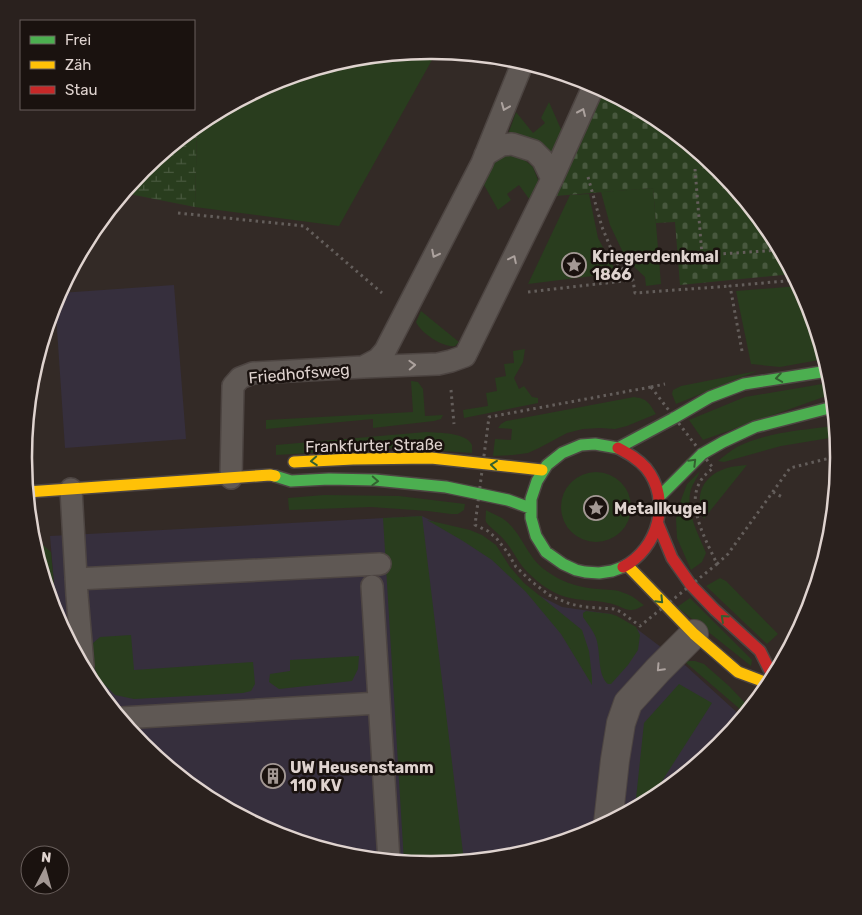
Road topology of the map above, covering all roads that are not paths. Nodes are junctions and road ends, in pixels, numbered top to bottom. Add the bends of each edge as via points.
1 (520, 70) edge
2 (591, 93) edge
3 (485, 155) junction
4 (552, 179) junction
5 (363, 367) junction
6 (820, 372) edge
7 (826, 409) edge
8 (618, 448) junction
9 (542, 470) junction
10 (270, 475) junction
11 (231, 478) junction
12 (71, 489) junction
13 (34, 492) edge
14 (659, 497) junction
15 (530, 508) junction
16 (658, 524) junction
17 (380, 564) dead end
18 (627, 565) junction
19 (76, 579) junction
20 (372, 586) dead end
21 (694, 634) junction
22 (82, 649) edge
23 (769, 668) edge
24 (761, 681) edge
25 (379, 703) junction
26 (129, 717) edge
27 (609, 814) edge
28 (389, 854) edge

1 -> 3 lane, Friedhofsweg
4 -> 2 lane
3 - 4 lane via 502,145 512,144 534,151 543,160
3 -> 5 lane, Friedhofsweg via 385,351
5 -> 4 lane via 438,364 465,356
5 - 11 lane, Friedhofsweg via 253,374 240,378 233,386
6 -> 8 street via 744,384 710,397
14 -> 7 street via 702,454 723,442 755,427
8 - 9 street via 581,445 566,451
8 - 14 street via 638,460 649,472
9 -> 10 street, Frankfurter Straße via 431,458 353,458 290,462
9 - 15 street via 534,485
10 - 11 street, Frankfurter Straße
10 -> 15 street, Frankfurter Straße via 291,481 329,479 446,487
11 - 12 street, Frankfurter Straße
12 - 13 street, Frankfurter Straße
12 - 19 lane
14 - 16 street
15 - 18 street via 538,540 558,562 572,569 594,573 612,572
16 - 18 street via 652,541
23 -> 16 street via 760,650 691,585 672,558
17 - 19 lane
18 -> 21 street
19 - 22 lane
20 - 25 lane
21 - 24 street via 738,672
21 -> 27 street via 628,703 614,760
25 - 26 lane
25 - 28 lane

